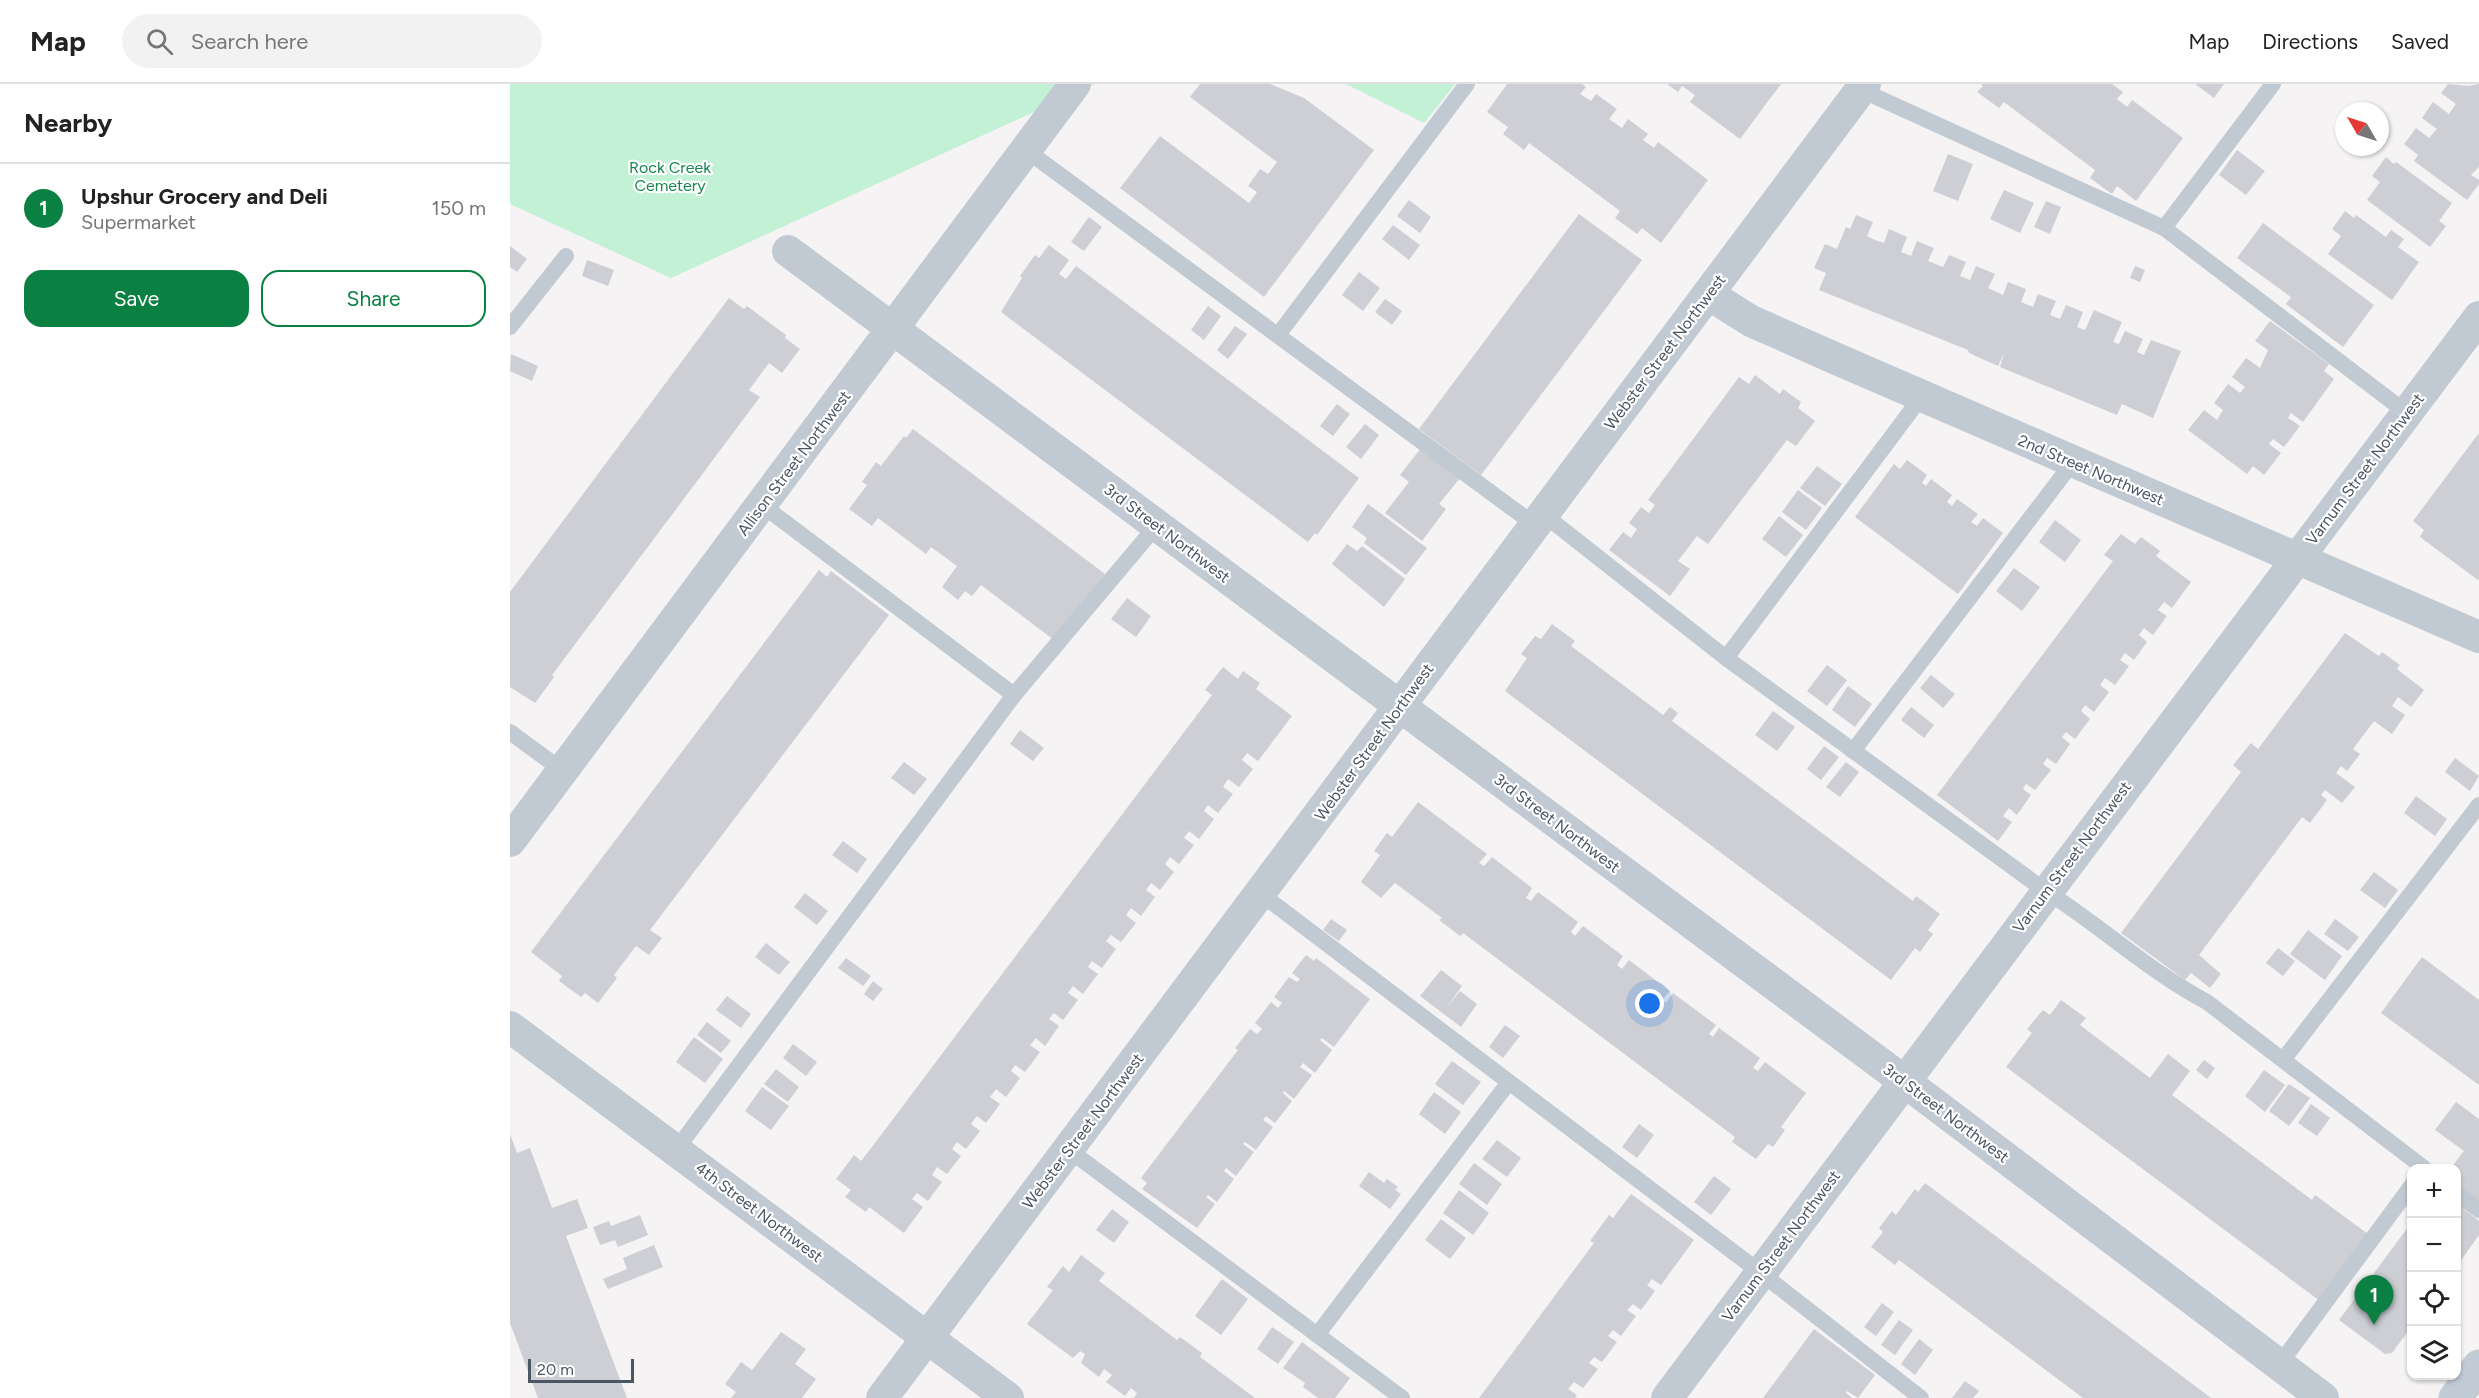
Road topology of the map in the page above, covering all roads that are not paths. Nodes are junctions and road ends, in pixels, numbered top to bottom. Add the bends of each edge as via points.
1 (1075, 84) edge
2 (1467, 84) edge
3 (2273, 84) edge
4 (1863, 87) edge
5 (1026, 150) junction
6 (2164, 228) junction
7 (788, 251) dead end
8 (566, 256) dead end
9 (1708, 294) junction
10 (2479, 318) edge
11 (510, 327) edge
12 (895, 328) junction
13 (1278, 335) junction
14 (1922, 396) junction
15 (2407, 413) junction
16 (2073, 462) junction
17 (762, 505) junction
18 (1539, 520) junction
19 (1157, 525) junction
20 (2297, 558) junction
21 (2479, 637) edge
22 (1725, 658) junction
23 (1014, 695) junction
24 (1400, 707) junction
25 (510, 732) edge
26 (1853, 751) junction
27 (562, 771) junction
28 (2479, 805) edge
29 (510, 841) edge
30 (2046, 892) junction
31 (1261, 894) junction
32 (510, 1027) edge
33 (2283, 1060) junction
34 (1904, 1081) junction
35 (1509, 1082) junction
36 (676, 1150) junction
37 (1069, 1150) junction
38 (2419, 1164) edge
39 (2407, 1192) edge
40 (2461, 1196) edge
41 (2479, 1210) edge
42 (1761, 1273) junction
43 (1317, 1335) junction
44 (928, 1338) junction
45 (2278, 1365) junction
46 (2479, 1366) edge
47 (882, 1398) edge
48 (1008, 1398) edge
49 (1402, 1398) edge
50 (1667, 1398) edge
51 (1921, 1398) edge
52 (2323, 1398) edge
53 (2455, 1398) edge

1 - 5 street, Allison Street Northwest
2 - 13 lane
3 - 6 lane
4 - 6 lane
4 - 9 street, Webster Street Northwest
5 - 12 street, Allison Street Northwest
5 - 13 lane
6 - 15 lane
7 - 12 street, 3rd Street Northwest
8 - 11 lane
9 - 14 street, 2nd Street Northwest via 1751,321
9 - 18 street, Webster Street Northwest
10 - 15 street, Varnum Street Northwest
12 - 17 street, Allison Street Northwest
12 - 19 street, 3rd Street Northwest
13 - 18 lane
14 - 16 street, 2nd Street Northwest
14 - 22 lane
15 - 20 street, Varnum Street Northwest
16 - 20 street, 2nd Street Northwest
16 - 26 lane
17 - 23 lane
17 - 27 street, Allison Street Northwest
18 - 22 lane
18 - 24 street, Webster Street Northwest
19 - 23 lane
19 - 24 street, 3rd Street Northwest
20 - 21 street, 2nd Street Northwest
20 - 30 street, Varnum Street Northwest
22 - 26 lane
23 - 36 lane
24 - 31 street, Webster Street Northwest
24 - 34 street, 3rd Street Northwest
25 - 27 lane
26 - 30 lane
27 - 29 street, Allison Street Northwest
28 - 33 lane
30 - 33 lane via 2082,914 2180,988 2207,1002
30 - 34 street, Varnum Street Northwest
31 - 35 lane
31 - 37 street, Webster Street Northwest
32 - 36 street, 4th Street Northwest
33 - 38 lane
34 - 42 street, Varnum Street Northwest
34 - 45 street, 3rd Street Northwest
35 - 42 lane
35 - 43 lane
36 - 44 street, 4th Street Northwest
37 - 43 lane
37 - 44 street, Webster Street Northwest
39 - 45 lane
40 - 41 lane
42 - 50 street, Varnum Street Northwest
42 - 51 lane
43 - 49 lane
44 - 47 street, Webster Street Northwest
44 - 48 street, 4th Street Northwest
45 - 52 street, 3rd Street Northwest
46 - 53 street

